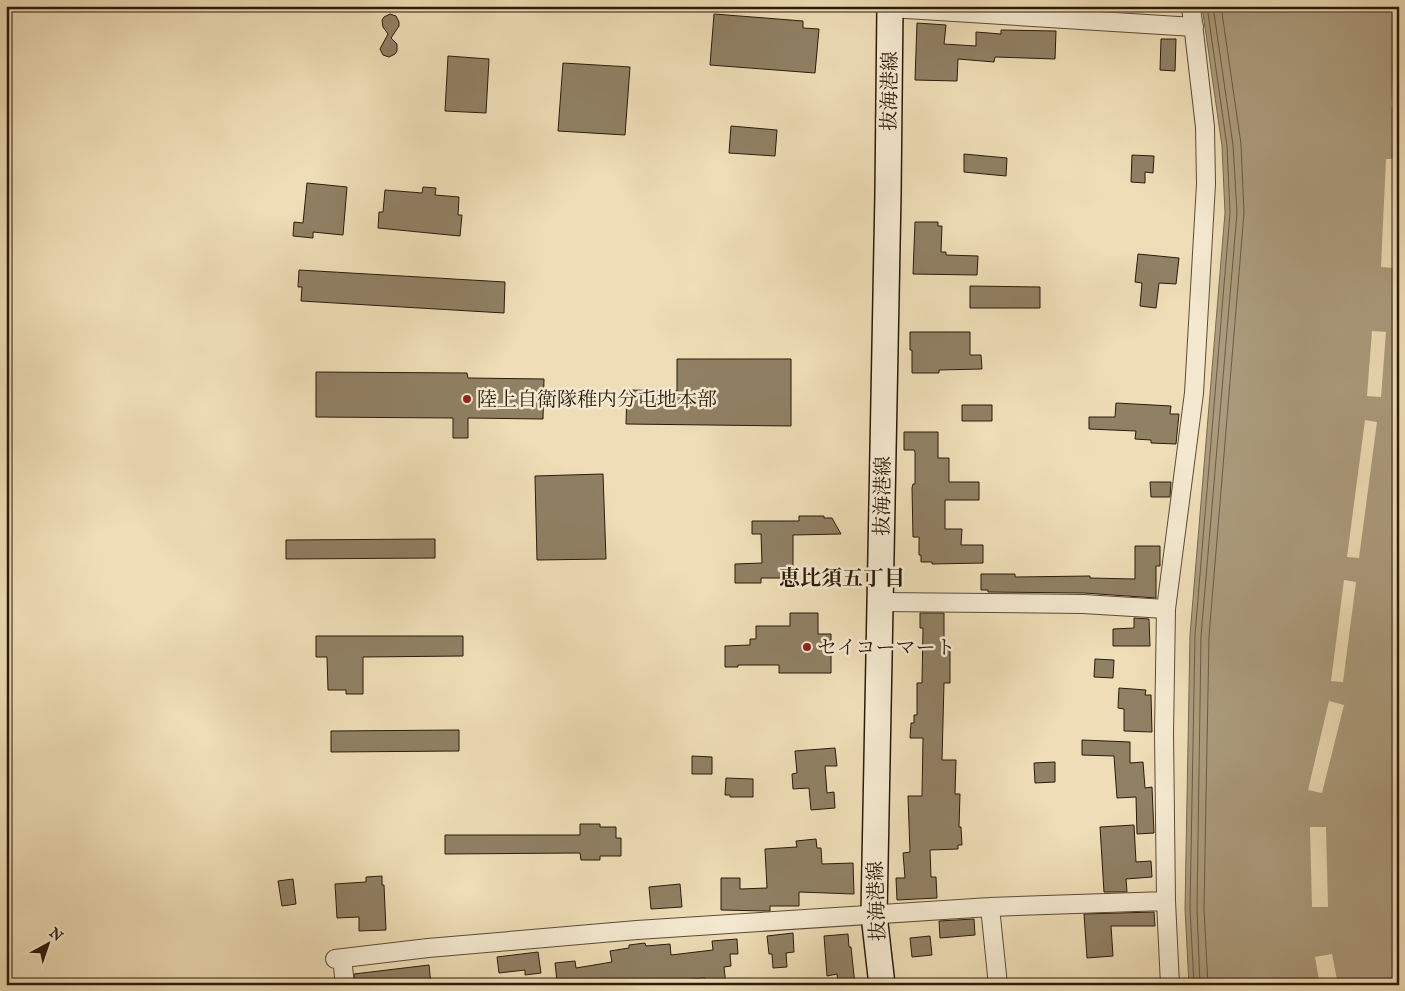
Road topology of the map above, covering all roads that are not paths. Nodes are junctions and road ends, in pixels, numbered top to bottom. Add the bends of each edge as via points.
1 (1191, 6) edge
2 (890, 7) edge
3 (1194, 27) junction
4 (880, 602) junction
5 (1166, 609) junction
6 (1166, 901) junction
7 (990, 908) junction
8 (874, 915) junction
9 (344, 985) edge
10 (882, 985) edge
11 (998, 985) edge
12 (1170, 985) edge

1 - 3 street
2 - 3 street
2 - 4 main road, 抜海港線
3 - 5 street via 1205,127 1206,184 1194,393
4 - 5 street via 1083,604
4 - 8 main road, 抜海港線
5 - 6 street
6 - 7 street
6 - 12 street
7 - 8 street
7 - 11 street
8 - 9 street via 628,931 339,959
8 - 10 main road, 抜海港線

